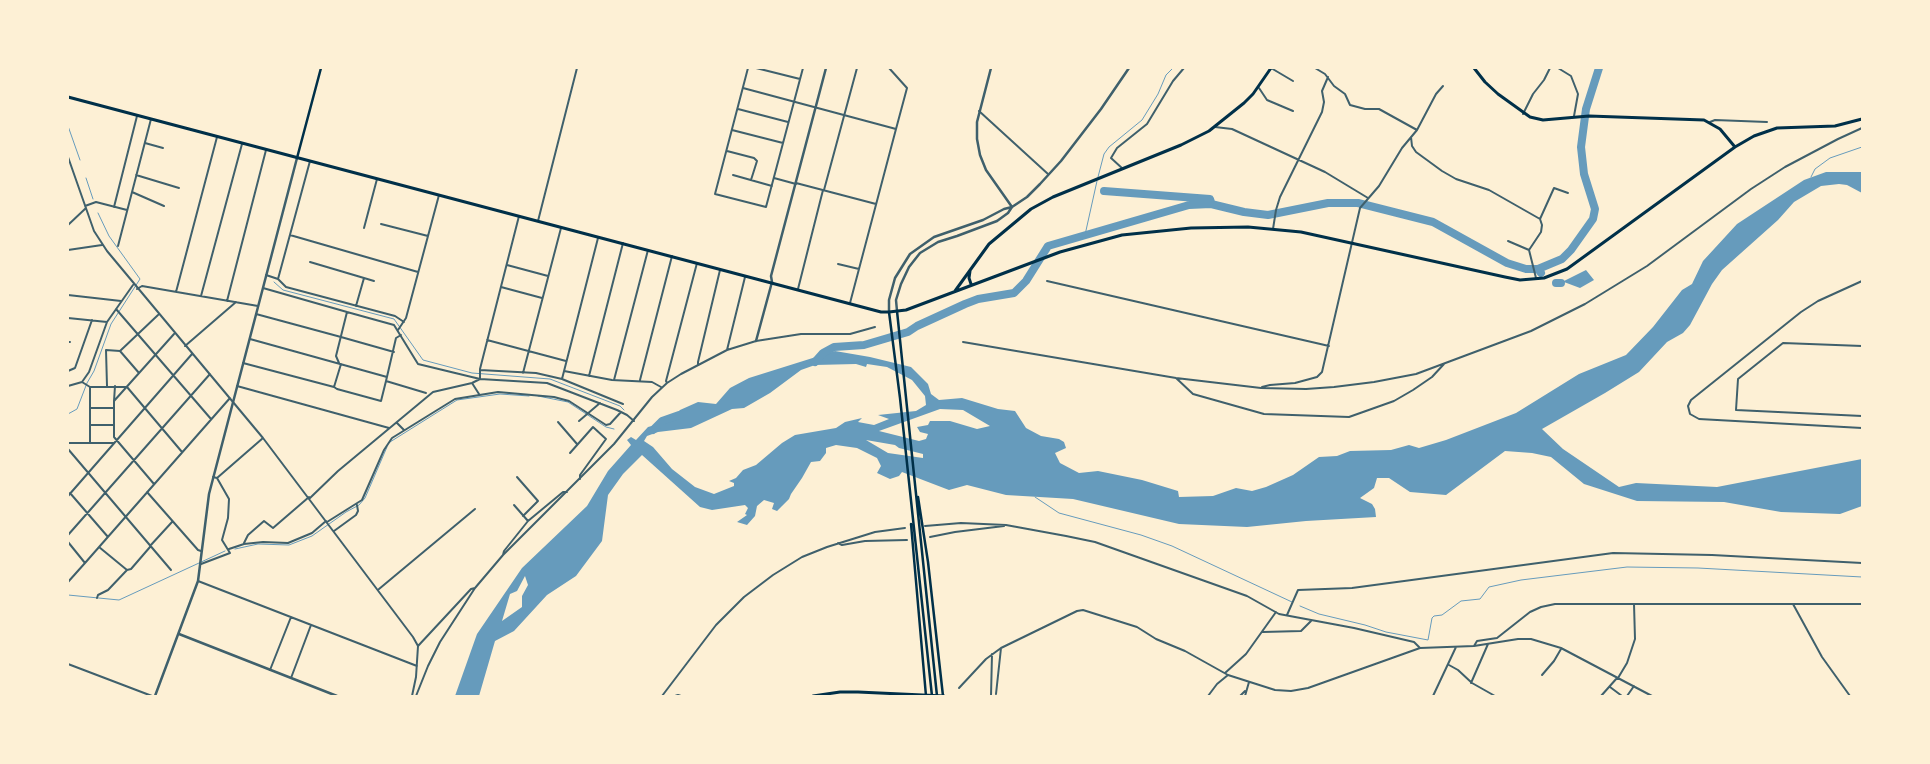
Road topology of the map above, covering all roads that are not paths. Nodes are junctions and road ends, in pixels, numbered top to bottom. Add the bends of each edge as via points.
1 (321, 68) edge
2 (576, 68) edge
3 (748, 68) edge
4 (756, 68) edge
5 (803, 68) edge
6 (826, 68) edge
7 (857, 68) edge
8 (889, 68) edge
9 (991, 68) edge
10 (1129, 68) edge
11 (1184, 68) edge
12 (1271, 68) edge
13 (1315, 68) edge
14 (1474, 68) edge
15 (1550, 68) edge
16 (1558, 68) edge
17 (1328, 77) junction
18 (800, 79) junction
19 (1293, 81) dead end
20 (1443, 86) dead end
21 (1258, 87) junction
22 (743, 88) junction
23 (68, 97) edge
24 (794, 101) junction
25 (815, 107) junction
26 (738, 109) junction
27 (1293, 111) dead end
28 (979, 112) junction
29 (1523, 114) junction
30 (844, 115) junction
31 (137, 116) junction
32 (1574, 116) junction
33 (1862, 119) edge
34 (152, 120) junction
35 (788, 122) junction
36 (1710, 122) junction
37 (1767, 122) dead end
38 (1216, 127) junction
39 (1862, 128) edge
40 (896, 129) junction
41 (732, 130) junction
42 (1417, 130) junction
43 (217, 137) junction
44 (1411, 137) junction
45 (145, 143) junction
46 (242, 143) junction
47 (783, 143) junction
48 (163, 148) dead end
49 (1735, 148) junction
50 (266, 150) junction
51 (727, 151) junction
52 (68, 156) edge
53 (297, 158) junction
54 (68, 160) edge
55 (1299, 160) junction
56 (310, 161) junction
57 (1123, 168) junction
58 (136, 175) junction
59 (732, 175) dead end
60 (1049, 175) junction
61 (774, 178) junction
62 (377, 179) junction
63 (751, 180) junction
64 (796, 184) junction
65 (772, 186) junction
66 (179, 188) dead end
67 (824, 190) junction
68 (132, 192) junction
69 (1568, 193) dead end
70 (439, 195) junction
71 (1368, 198) junction
72 (876, 204) junction
73 (164, 206) dead end
74 (85, 207) junction
75 (114, 207) junction
76 (1012, 207) junction
77 (127, 210) junction
78 (519, 216) junction
79 (1540, 219) junction
80 (538, 220) junction
81 (381, 224) dead end
82 (68, 225) edge
83 (561, 227) junction
84 (364, 228) dead end
85 (1273, 229) junction
86 (290, 235) junction
87 (428, 236) junction
88 (598, 236) junction
89 (1508, 241) dead end
90 (624, 243) junction
91 (1352, 243) junction
92 (102, 245) junction
93 (118, 246) dead end
94 (68, 250) edge
95 (648, 250) junction
96 (1529, 250) junction
97 (672, 256) junction
98 (310, 262) dead end
99 (697, 262) junction
100 (838, 264) dead end
101 (506, 265) junction
102 (721, 269) junction
103 (859, 269) junction
104 (970, 271) junction
105 (418, 272) junction
106 (266, 274) junction
107 (746, 275) junction
108 (548, 276) junction
109 (364, 278) junction
110 (278, 279) junction
111 (1536, 280) junction
112 (374, 281) dead end
113 (1047, 281) dead end
114 (1862, 281) edge
115 (772, 282) junction
116 (971, 284) junction
117 (134, 285) junction
118 (501, 287) junction
119 (263, 288) junction
120 (137, 289) junction
121 (798, 289) junction
122 (954, 291) junction
123 (176, 292) junction
124 (68, 296) edge
125 (201, 296) junction
126 (542, 298) junction
127 (121, 301) junction
128 (226, 301) junction
129 (236, 302) junction
130 (850, 303) junction
131 (258, 306) junction
132 (356, 306) junction
133 (116, 309) junction
134 (897, 311) junction
135 (347, 312) junction
136 (889, 312) junction
137 (256, 314) junction
138 (159, 315) junction
139 (68, 318) edge
140 (92, 320) junction
141 (107, 322) junction
142 (404, 322) junction
143 (875, 326) dead end
144 (398, 330) junction
145 (174, 333) junction
146 (138, 334) junction
147 (401, 335) junction
148 (341, 337) junction
149 (250, 338) junction
150 (487, 340) junction
151 (756, 340) junction
152 (963, 342) dead end
153 (186, 346) junction
154 (1329, 346) junction
155 (1862, 346) edge
156 (727, 350) junction
157 (120, 351) junction
158 (528, 351) junction
159 (394, 352) junction
160 (155, 354) junction
161 (192, 354) junction
162 (566, 361) junction
163 (243, 363) junction
164 (340, 363) junction
165 (1444, 364) junction
166 (698, 365) junction
167 (480, 370) junction
168 (68, 371) edge
169 (564, 371) junction
170 (140, 373) junction
171 (523, 373) junction
172 (210, 374) junction
173 (173, 375) junction
174 (589, 376) junction
175 (387, 377) junction
176 (480, 378) junction
177 (1176, 378) junction
178 (562, 379) junction
179 (614, 380) junction
180 (640, 380) junction
181 (386, 381) junction
182 (83, 383) junction
183 (472, 383) junction
184 (667, 384) junction
185 (68, 386) edge
186 (89, 386) junction
187 (107, 386) junction
188 (115, 386) junction
189 (237, 386) junction
190 (127, 387) junction
191 (334, 387) junction
192 (662, 388) junction
193 (1261, 388) junction
194 (426, 393) dead end
195 (479, 394) junction
196 (190, 396) junction
197 (230, 398) junction
198 (114, 401) junction
199 (233, 402) junction
200 (600, 403) junction
201 (623, 404) dead end
202 (90, 408) junction
203 (114, 408) junction
204 (144, 408) junction
205 (621, 412) junction
206 (588, 414) junction
207 (1862, 416) edge
208 (211, 419) junction
209 (579, 421) dead end
210 (634, 421) junction
211 (396, 422) junction
212 (558, 422) dead end
213 (90, 425) junction
214 (114, 425) junction
215 (162, 428) junction
216 (389, 428) junction
217 (1862, 428) edge
218 (404, 430) junction
219 (263, 438) junction
220 (116, 440) junction
221 (68, 443) edge
222 (90, 443) junction
223 (114, 443) junction
224 (577, 444) junction
225 (68, 449) edge
226 (182, 452) junction
227 (570, 453) dead end
228 (134, 460) junction
229 (87, 474) junction
230 (215, 477) junction
231 (517, 477) dead end
232 (580, 479) junction
233 (154, 484) junction
234 (917, 491) junction
235 (147, 492) junction
236 (568, 492) junction
237 (70, 493) junction
238 (104, 494) junction
239 (68, 496) edge
240 (310, 498) junction
241 (356, 504) junction
242 (514, 505) dead end
243 (475, 509) dead end
244 (87, 513) junction
245 (912, 513) junction
246 (523, 516) junction
247 (124, 517) junction
248 (172, 521) junction
249 (528, 521) junction
250 (328, 523) junction
251 (1006, 526) junction
252 (924, 527) junction
253 (904, 528) dead end
254 (334, 531) junction
255 (68, 535) edge
256 (108, 537) junction
257 (930, 537) dead end
258 (907, 540) dead end
259 (68, 542) edge
260 (838, 543) junction
261 (244, 544) junction
262 (150, 546) junction
263 (99, 547) junction
264 (202, 551) junction
265 (229, 551) junction
266 (503, 555) junction
267 (85, 563) junction
268 (1862, 563) edge
269 (201, 564) junction
270 (127, 570) junction
271 (171, 570) dead end
272 (198, 581) junction
273 (68, 582) edge
274 (475, 588) junction
275 (378, 589) junction
276 (97, 596) dead end
277 (1634, 604) junction
278 (1792, 604) junction
279 (1862, 604) edge
280 (1276, 612) junction
281 (1287, 615) junction
282 (291, 617) junction
283 (1311, 621) junction
284 (311, 625) junction
285 (1263, 632) junction
286 (179, 634) junction
287 (1488, 644) junction
288 (418, 646) junction
289 (1474, 646) junction
290 (1456, 647) junction
291 (1001, 648) junction
292 (1420, 648) junction
293 (1561, 648) junction
294 (992, 654) junction
295 (68, 664) edge
296 (1449, 665) junction
297 (417, 666) junction
298 (270, 670) junction
299 (1224, 673) junction
300 (1228, 675) junction
301 (1542, 675) dead end
302 (291, 678) junction
303 (1618, 678) junction
304 (1249, 682) junction
305 (1471, 683) junction
306 (1610, 686) junction
307 (1634, 686) junction
308 (959, 688) dead end
309 (1647, 693) junction
310 (996, 694) dead end
311 (154, 696) edge
312 (337, 696) edge
313 (412, 696) edge
314 (416, 696) edge
315 (662, 696) edge
316 (675, 696) edge
317 (681, 696) edge
318 (813, 696) edge
319 (926, 696) edge
320 (932, 696) edge
321 (937, 696) edge
322 (943, 696) edge
323 (991, 696) edge
324 (1208, 696) edge
325 (1242, 696) edge
326 (1433, 696) edge
327 (1495, 696) edge
328 (1602, 696) edge
329 (1622, 696) edge
330 (1627, 696) edge
331 (1645, 696) edge
332 (1652, 696) edge
333 (1850, 696) edge

1 - 53 main road
2 - 80 street
3 - 22 street
4 - 18 street
5 - 18 street
6 - 25 street
7 - 30 street
8 - 40 street via 907,88
9 - 28 street
10 - 60 street
11 - 57 street via 1147,124 1117,148 1111,158
12 - 19 street
12 - 21 main road
13 - 17 street
14 - 29 main road via 1485,82
15 - 29 street
16 - 32 street via 1571,76 1578,94
17 - 42 street via 1350,105 1380,109
17 - 55 street via 1322,91 1322,112
18 - 24 street
20 - 42 street
21 - 27 street via 1267,100
21 - 38 main road
22 - 24 street
22 - 26 street
23 - 31 main road
24 - 25 street
24 - 35 street
25 - 30 street
25 - 64 street
26 - 35 street
26 - 41 street
28 - 60 street
28 - 76 street via 976,126 980,155 986,170
29 - 32 main road via 1543,120
30 - 40 street
30 - 67 street
31 - 34 main road
31 - 75 street
32 - 36 main road
33 - 49 main road via 1835,126 1771,130
34 - 43 main road
34 - 45 street
35 - 47 street
36 - 37 street
36 - 49 main road via 1725,133
38 - 55 street via 1232,129
38 - 57 main road
39 - 165 street via 1785,167 1662,256 1593,300 1531,330
40 - 72 street
41 - 47 street
41 - 51 street
42 - 44 street
43 - 46 main road
43 - 123 street
44 - 71 street
44 - 79 street via 1416,152 1442,171 1489,190
45 - 48 street
45 - 58 street
46 - 50 main road
46 - 125 street
47 - 61 street
49 - 111 main road via 1567,269
50 - 53 main road
50 - 128 street
51 - 63 street via 757,161
51 - 65 street via 715,194 766,207
52 - 54 street
53 - 56 main road
53 - 106 street
54 - 74 street
55 - 71 street via 1334,176
55 - 85 street via 1280,197
56 - 62 main road
56 - 86 street
57 - 104 main road via 1040,204 989,244
58 - 66 street
58 - 68 street
59 - 63 street
60 - 76 street
61 - 64 street
61 - 65 street
62 - 70 main road
62 - 84 street
63 - 65 street
64 - 67 street
64 - 115 street
67 - 72 street
67 - 121 street
68 - 73 street
68 - 77 street
69 - 79 street via 1554,188
70 - 78 main road
70 - 87 street
71 - 91 street via 1360,208
72 - 103 street
74 - 75 street via 96,202
74 - 82 street
74 - 92 street
75 - 77 street
76 - 134 street via 997,220 938,242 920,253 903,279 896,300
76 - 136 street via 919,246 904,261 894,278
77 - 93 street
78 - 80 main road
78 - 101 street
79 - 96 street via 1541,232
80 - 83 main road
81 - 87 street
83 - 88 main road
83 - 108 street
85 - 91 main road
85 - 116 main road via 1227,227 1122,235 1060,252
86 - 105 street
86 - 110 street
87 - 105 street
88 - 90 main road
88 - 162 street
89 - 96 street
90 - 95 main road
90 - 174 street
91 - 111 main road via 1506,278
91 - 154 street
92 - 94 street
92 - 117 street
95 - 97 main road
95 - 179 street
96 - 111 street
97 - 99 main road
97 - 180 street
98 - 109 street
99 - 102 main road
99 - 184 street
100 - 103 street
101 - 108 street
101 - 118 street
102 - 107 main road
102 - 166 street
103 - 130 street
104 - 116 main road
104 - 122 main road
105 - 142 street
106 - 110 street
106 - 119 street
107 - 115 main road
107 - 156 street
108 - 126 street
109 - 112 street
109 - 132 street
110 - 132 street via 286,287
113 - 154 street
114 - 217 street via 1801,312 1691,400 1688,406 1690,414 1699,420
115 - 121 main road
115 - 151 street
116 - 122 main road
117 - 120 street
117 - 127 street
118 - 126 street
118 - 150 street
119 - 131 street
119 - 135 street
120 - 123 street via 142,286
120 - 138 street
121 - 130 main road
122 - 134 main road
123 - 125 street
124 - 127 street
125 - 128 street
126 - 158 street
127 - 133 street
128 - 129 street
129 - 131 street
129 - 153 street
130 - 136 main road
131 - 137 street
132 - 142 street via 395,316
133 - 141 street
133 - 146 street
134 - 136 main road
134 - 234 main road
135 - 144 street via 394,325
135 - 148 street
136 - 245 main road
137 - 148 street
137 - 149 street
138 - 145 street
138 - 146 street
139 - 140 street
140 - 141 street
140 - 168 street via 76,368
141 - 182 street
142 - 144 street
143 - 151 street via 850,334 801,334
144 - 147 street
145 - 153 street
145 - 160 street
146 - 157 street
146 - 160 street
147 - 159 street via 396,338
147 - 176 street via 418,364
148 - 159 street
148 - 164 street via 336,356
149 - 163 street
149 - 164 street
150 - 158 street
150 - 167 street
151 - 156 street
152 - 177 street
153 - 161 street
154 - 193 street via 1319,376
155 - 207 street via 1783,342 1738,379 1736,410
156 - 166 street
157 - 170 street
157 - 187 street via 106,350
158 - 162 street
158 - 171 street
159 - 175 street
160 - 170 street
160 - 173 street
161 - 172 street
161 - 173 street
162 - 169 street
163 - 189 street
163 - 191 street
164 - 175 street
164 - 191 street
165 - 177 street via 1432,377 1407,394 1349,417 1264,414 1193,394
165 - 193 street via 1416,374 1374,382 1306,390
166 - 184 street
167 - 171 street
167 - 176 street
169 - 174 street
169 - 178 street
170 - 190 street
171 - 178 street
172 - 196 street
172 - 197 street
173 - 196 street
173 - 204 street
174 - 179 street
175 - 181 street
176 - 183 street
176 - 200 street via 547,383
177 - 193 street
178 - 201 street
179 - 180 street
180 - 192 street
181 - 191 street via 380,401
181 - 194 street
182 - 185 street
182 - 186 street
183 - 195 street
183 - 211 street via 433,392
184 - 192 street
186 - 187 street
186 - 202 street
187 - 188 street
188 - 190 street
188 - 198 street
189 - 199 street
189 - 216 street
190 - 198 street
190 - 204 street
192 - 210 street
195 - 206 street via 498,392 554,397 569,401
195 - 218 street via 455,399
196 - 208 street
196 - 215 street
197 - 199 street
197 - 208 street
198 - 203 street
199 - 219 street
199 - 230 street
200 - 205 street
200 - 206 street
202 - 203 street
202 - 213 street
203 - 214 street
204 - 215 street
204 - 220 street
205 - 206 street via 606,425
205 - 210 street
206 - 209 street
208 - 226 street
210 - 232 street
211 - 216 street
211 - 218 street
212 - 224 street
213 - 214 street
213 - 222 street
214 - 220 street
215 - 226 street
215 - 228 street
216 - 240 street
218 - 241 street via 389,441 363,498
219 - 230 street
219 - 240 street
220 - 223 street
220 - 228 street
221 - 222 street
222 - 223 street
223 - 229 street
224 - 227 street
224 - 232 street via 593,427 606,438
225 - 229 street
226 - 233 street
228 - 233 street
228 - 238 street
229 - 237 street
229 - 238 street
230 - 264 street via 206,512
230 - 265 street via 229,499 222,540
231 - 246 street via 538,502
232 - 236 street
233 - 235 street
234 - 252 main road
234 - 321 main road
235 - 247 street
235 - 248 street
236 - 249 street via 563,492
236 - 266 street
237 - 239 street
237 - 244 street
238 - 244 street
238 - 247 street
240 - 250 street
240 - 261 street via 273,528 264,521 248,534
241 - 250 street
241 - 254 street via 356,515
242 - 246 street
243 - 275 street
244 - 255 street
244 - 256 street
245 - 319 main road
245 - 320 main road
246 - 249 street
247 - 256 street
247 - 262 street
248 - 262 street
248 - 264 street
249 - 266 street
250 - 254 street
250 - 261 street via 288,543
251 - 252 street via 961,523
251 - 257 street
251 - 280 street via 1103,545 1247,596
252 - 322 main road
253 - 260 street via 875,532
254 - 275 street
256 - 263 street
258 - 260 street
259 - 267 street
260 - 315 street via 794,562 744,597 716,625
261 - 265 street
262 - 270 street
262 - 271 street
263 - 267 street
263 - 270 street
264 - 269 street
265 - 269 street
266 - 274 street
267 - 273 street
268 - 281 street via 1702,554 1613,553 1352,588 1298,590
269 - 272 street
270 - 276 street via 108,590
272 - 282 street
272 - 286 street
274 - 288 street
274 - 314 street via 434,653
275 - 288 street
277 - 278 street
277 - 289 street via 1546,605 1524,616 1497,638 1477,641
277 - 303 street via 1635,639
278 - 279 street
278 - 333 street via 1822,657
280 - 281 street
280 - 285 street
281 - 283 street
282 - 284 street
282 - 298 street
283 - 285 street via 1300,631
283 - 292 street via 1414,642
284 - 297 street
284 - 302 street
285 - 299 street via 1246,654
286 - 298 street
286 - 311 street
287 - 289 street
287 - 293 street via 1531,639
287 - 305 street
288 - 297 street
289 - 290 street
290 - 292 street
290 - 296 street
291 - 294 street
291 - 299 street via 1083,610 1137,627
291 - 310 street
292 - 304 street via 1302,689 1274,690
293 - 301 street
293 - 303 street
294 - 308 street
294 - 323 street
295 - 311 street
296 - 305 street
296 - 326 street
297 - 313 street
298 - 302 street
299 - 300 street
300 - 304 street
300 - 324 street
302 - 312 street
303 - 306 street
303 - 307 street
304 - 325 street
305 - 327 street
306 - 328 street
306 - 329 street
307 - 309 street
307 - 330 street
309 - 331 street
309 - 332 street
316 - 317 street
318 - 319 main road via 840,692
319 - 322 main road

